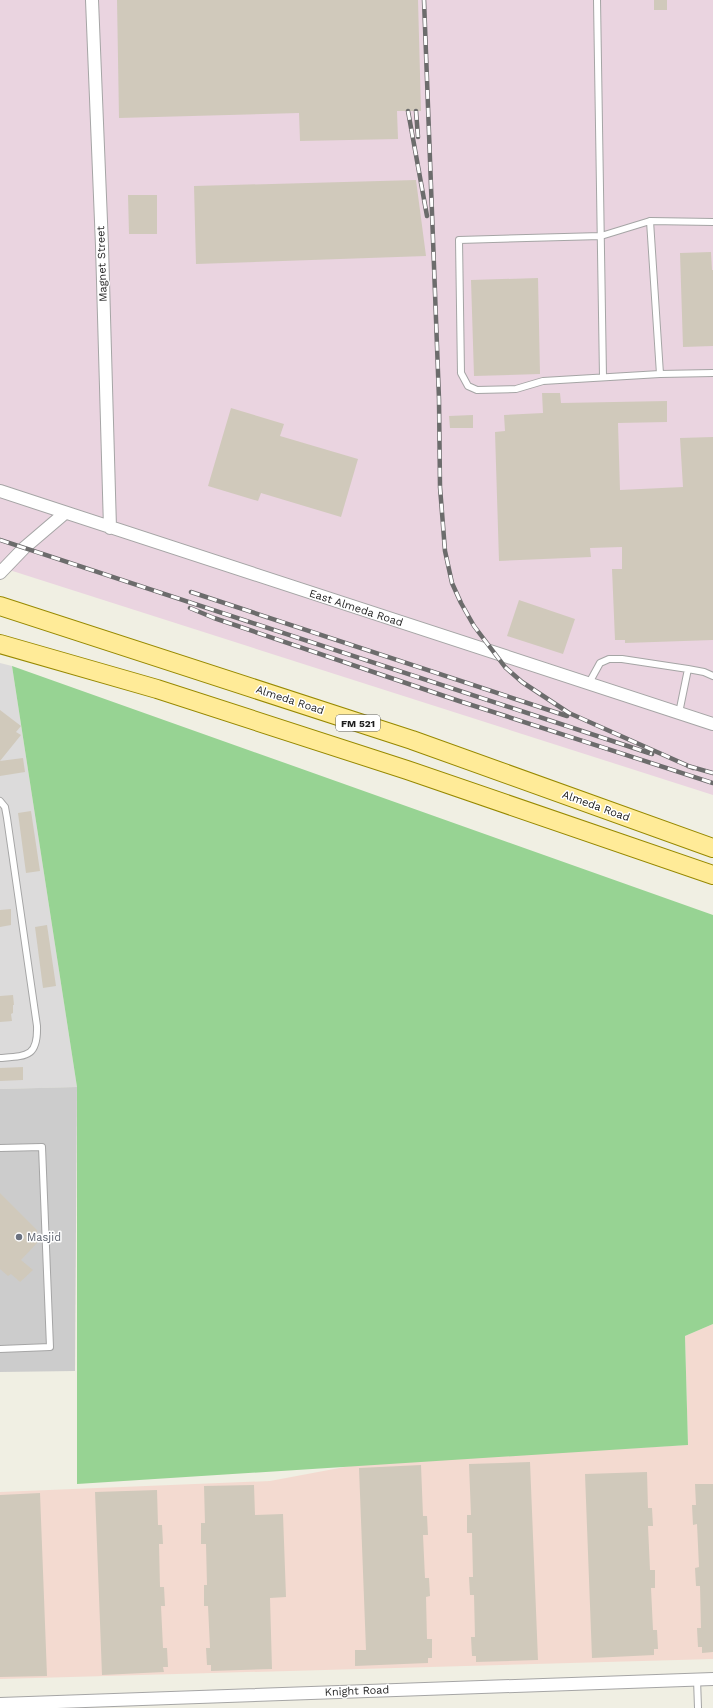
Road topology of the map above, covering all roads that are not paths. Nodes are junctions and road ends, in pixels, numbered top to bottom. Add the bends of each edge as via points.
1 (92, 0) edge
2 (596, 0) edge
3 (650, 221) junction
4 (713, 222) edge
5 (601, 236) junction
6 (713, 373) edge
7 (660, 374) junction
8 (603, 377) junction
9 (0, 491) edge
10 (65, 513) junction
11 (110, 528) junction
12 (0, 573) edge
13 (0, 606) edge
14 (0, 644) edge
15 (688, 669) junction
16 (713, 676) edge
17 (589, 683) junction
18 (680, 713) junction
19 (713, 724) edge
20 (0, 801) edge
21 (688, 839) junction
22 (713, 844) edge
23 (713, 848) edge
24 (713, 875) edge
25 (0, 1058) edge
26 (0, 1148) edge
27 (0, 1349) edge
28 (697, 1679) junction
29 (713, 1679) edge
30 (0, 1704) edge
31 (698, 1708) edge

1 - 11 street, Magnet Street
2 - 5 lane
3 - 4 lane
3 - 5 lane
3 - 7 lane
5 - 8 lane
5 - 8 lane via 459,240 461,373 468,386 477,390 516,389 543,381
6 - 7 lane
7 - 8 lane
9 - 10 street, East Almeda Road
10 - 11 street, East Almeda Road
10 - 12 street via 24,548
11 - 17 street, East Almeda Road
13 - 21 main road, Almeda Road / FM 521 via 412,740
14 - 24 main road, FM 521 via 165,691 407,770
15 - 16 lane
15 - 17 lane via 622,659 609,660 600,663
15 - 18 lane
17 - 18 street, East Almeda Road
18 - 19 street, East Almeda Road
20 - 25 lane via 7,818 37,1039 30,1053
21 - 22 main road
21 - 23 main road, Almeda Road / FM 521
26 - 27 lane via 42,1147 50,1347
28 - 29 street, Knight Road
28 - 30 street, Knight Road
28 - 31 lane

